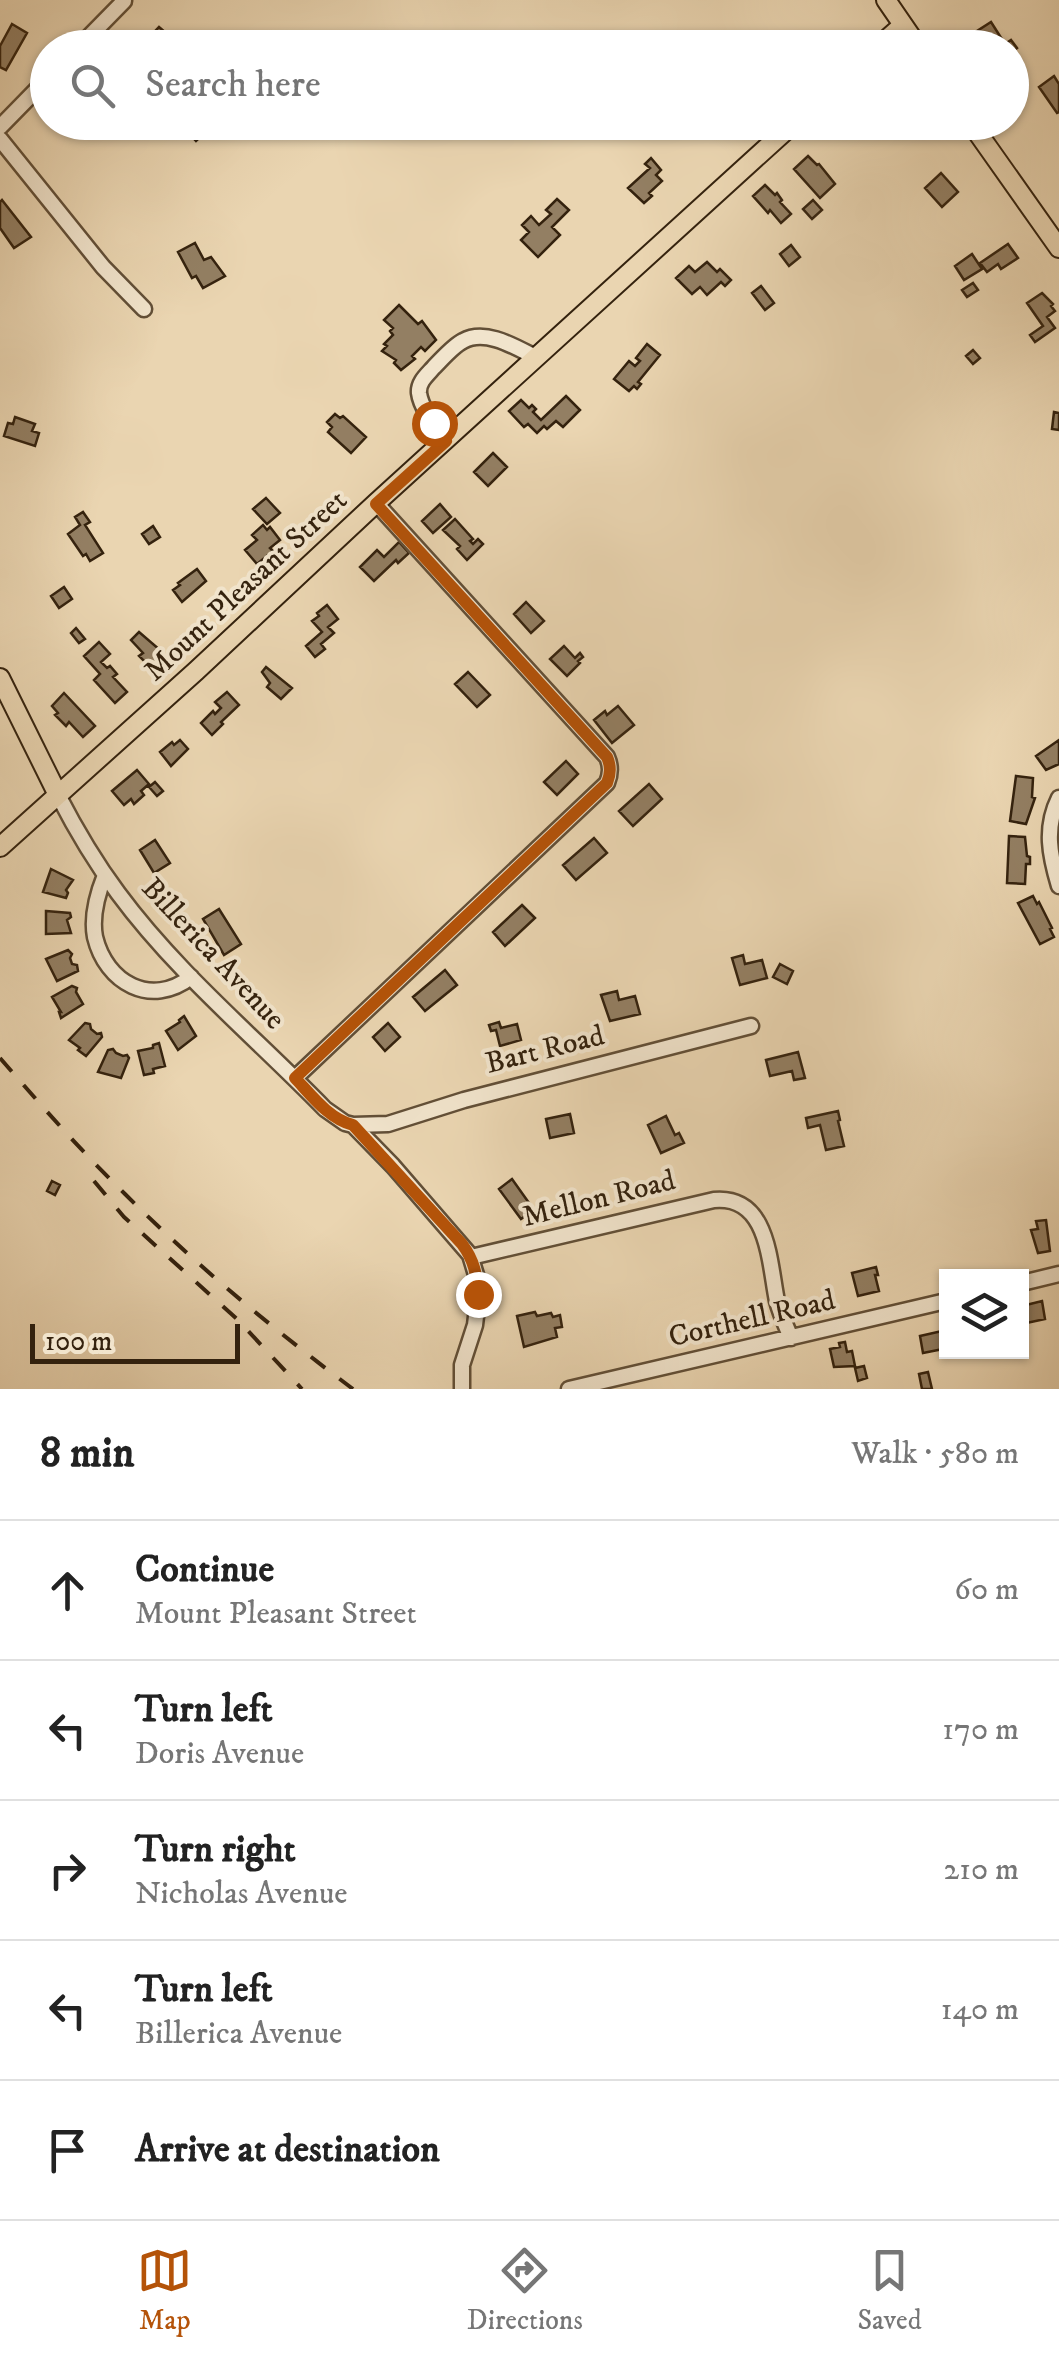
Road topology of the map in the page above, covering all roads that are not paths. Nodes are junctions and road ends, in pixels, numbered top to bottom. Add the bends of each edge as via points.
1 (886, 0) edge
2 (124, 1) edge
3 (903, 25) junction
4 (96, 30) edge
5 (897, 30) edge
6 (906, 30) edge
7 (30, 96) edge
8 (0, 127) edge
9 (0, 139) edge
10 (775, 140) edge
11 (983, 140) edge
12 (1059, 248) edge
13 (144, 309) dead end
14 (537, 358) junction
15 (446, 441) junction
16 (376, 504) junction
17 (0, 678) edge
18 (5, 697) edge
19 (58, 796) junction
20 (1059, 798) edge
21 (0, 847) edge
22 (105, 876) junction
23 (1058, 883) edge
24 (191, 977) junction
25 (751, 1026) dead end
26 (295, 1078) junction
27 (353, 1125) junction
28 (471, 1258) junction
29 (1059, 1274) edge
30 (1029, 1282) edge
31 (939, 1303) edge
32 (791, 1338) junction
33 (462, 1389) edge
34 (569, 1389) edge

1 - 3 main road
2 - 4 street
3 - 5 main road
3 - 6 main road
7 - 8 street
9 - 13 street
10 - 14 main road, Mount Pleasant Street
11 - 12 main road
14 - 15 main road, Mount Pleasant Street
14 - 15 street via 483,338 463,341 441,360 418,389
15 - 16 main road, Mount Pleasant Street
16 - 19 main road, Mount Pleasant Street
16 - 26 street via 607,757 610,769 607,783
17 - 18 main road, Billerica Avenue
18 - 19 main road, Billerica Avenue
19 - 21 main road, Mount Pleasant Street
19 - 22 street, Billerica Avenue
20 - 23 street via 1049,839
22 - 24 street, Billerica Avenue
22 - 24 street via 95,900 95,935 106,964 132,987 158,993
24 - 26 street, Billerica Avenue
25 - 27 street, Bart Road via 388,1124
26 - 27 street, Billerica Avenue via 325,1109
27 - 28 street, Billerica Avenue
28 - 32 street, Mellon Road via 714,1200 740,1202 759,1220
28 - 33 street via 477,1308
29 - 30 street
31 - 32 street, Corthell Road
32 - 34 street, Corthell Road

